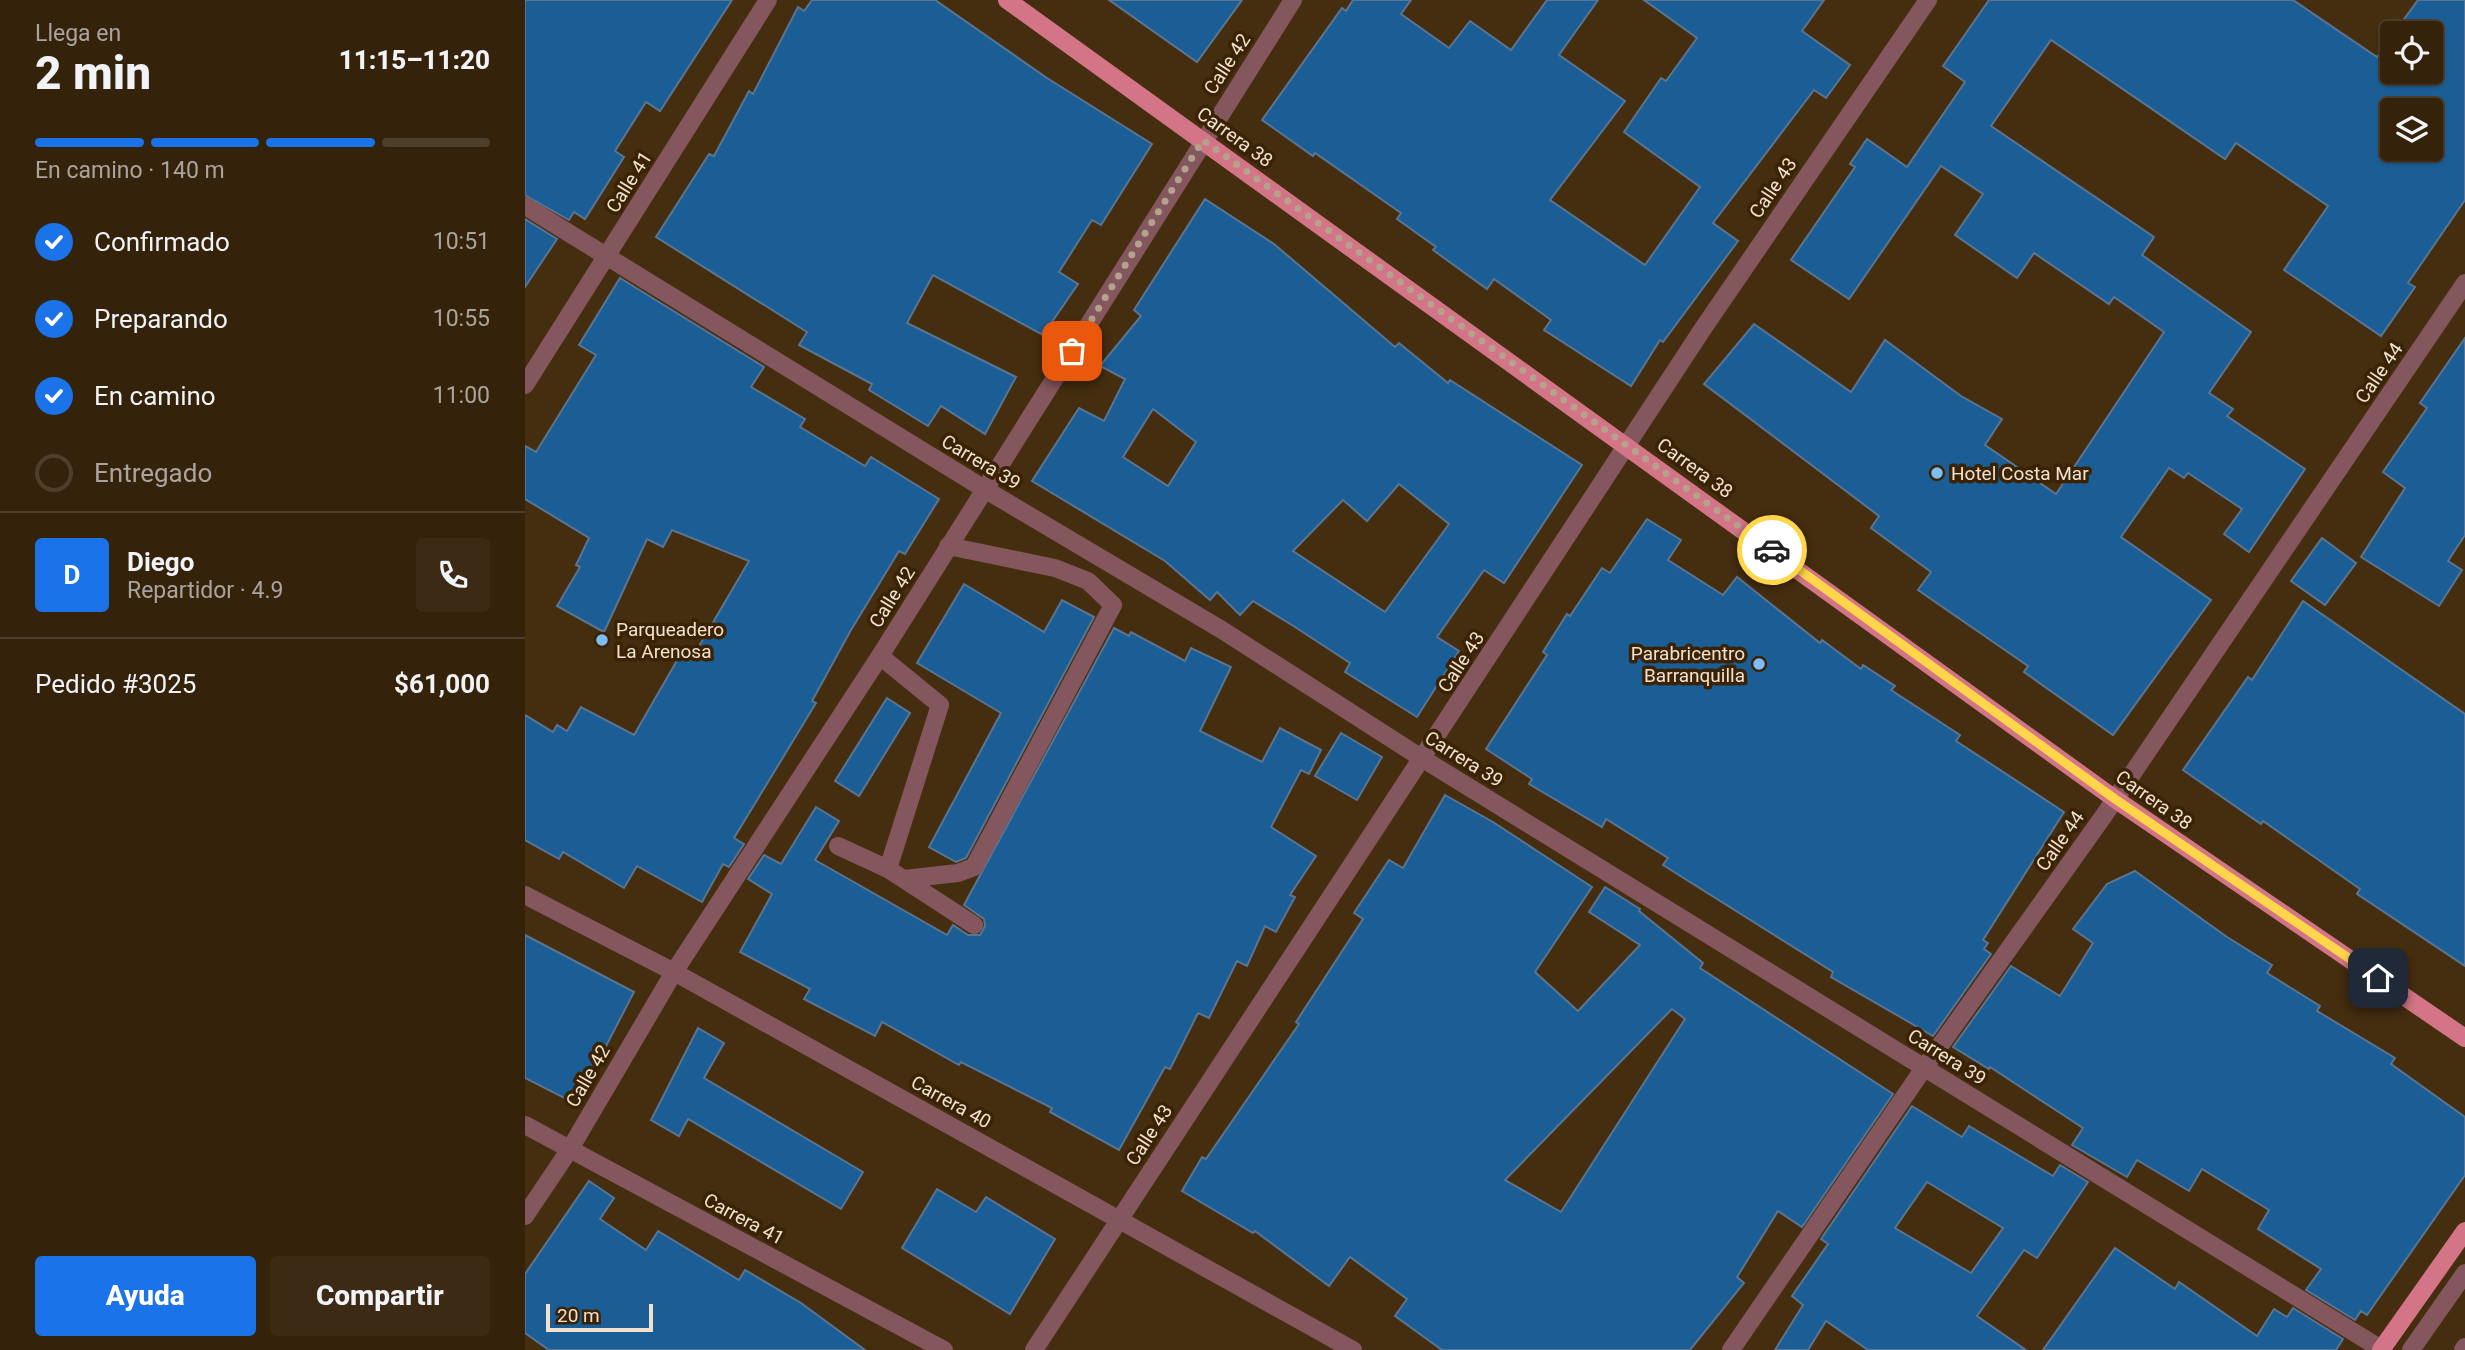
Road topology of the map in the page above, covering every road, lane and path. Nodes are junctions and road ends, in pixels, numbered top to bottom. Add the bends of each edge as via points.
1 (768, 0) edge
2 (1007, 0) edge
3 (1293, 0) edge
4 (1928, 0) edge
5 (1203, 140) junction
6 (525, 206) edge
7 (607, 257) junction
8 (2465, 283) edge
9 (525, 386) edge
10 (1628, 446) junction
11 (986, 490) junction
12 (949, 546) junction
13 (880, 656) junction
14 (1423, 759) junction
15 (2115, 799) junction
16 (838, 846) dead end
17 (888, 869) junction
18 (904, 879) junction
19 (525, 895) edge
20 (974, 925) dead end
21 (674, 972) junction
22 (2465, 1038) edge
23 (1924, 1068) junction
24 (525, 1125) edge
25 (570, 1149) junction
26 (525, 1216) edge
27 (1118, 1220) junction
28 (2465, 1231) edge
29 (2465, 1273) edge
30 (944, 1350) edge
31 (1034, 1350) edge
32 (1353, 1350) edge
33 (1731, 1350) edge
34 (2381, 1350) edge
35 (2411, 1350) edge

1 - 7 street, Calle 41
2 - 5 main road, Carrera 38
3 - 5 street, Calle 42
4 - 10 street, Calle 43
5 - 10 main road, Carrera 38
5 - 11 street, Calle 42
6 - 7 street, Carrera 39
7 - 9 street, Calle 41
7 - 11 street, Carrera 39
8 - 15 street, Calle 44
10 - 14 street, Calle 43
10 - 15 main road, Carrera 38
11 - 12 street, Calle 42
11 - 14 street, Carrera 39 via 1222,631
12 - 13 street, Calle 42
12 - 18 street via 1055,568 1088,581 1113,605 974,867
13 - 17 street via 940,705
13 - 21 street, Calle 42
14 - 23 street, Carrera 39
14 - 27 street, Calle 43
15 - 22 main road, Carrera 38
15 - 23 street, Calle 44
16 - 17 street
17 - 18 street
18 - 20 street
19 - 21 street, Carrera 40
21 - 25 street, Calle 42
21 - 27 street, Carrera 40
23 - 33 street, Calle 44
23 - 34 street, Carrera 39
24 - 25 street, Carrera 41
25 - 26 street, Calle 42
25 - 30 street, Carrera 41
27 - 31 street, Calle 43
27 - 32 street, Carrera 40
28 - 34 main road
29 - 35 street

